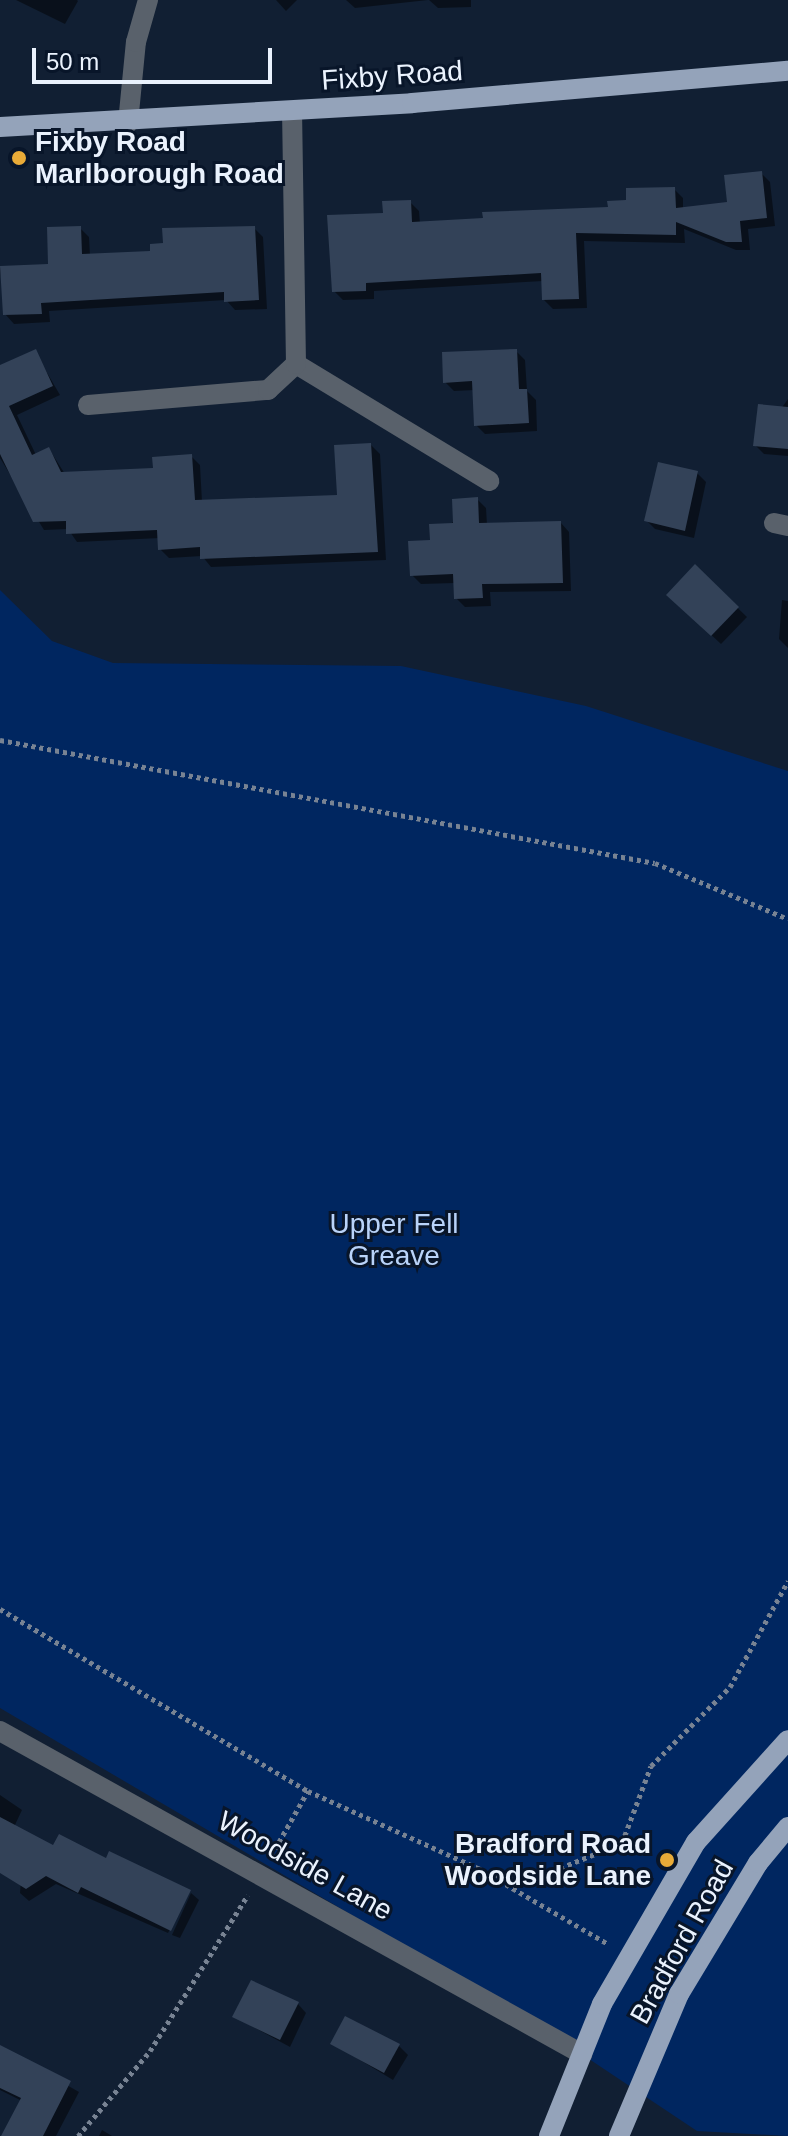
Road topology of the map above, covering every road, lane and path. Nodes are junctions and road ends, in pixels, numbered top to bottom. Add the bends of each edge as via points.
1 (148, 0) edge
2 (788, 71) edge
3 (292, 111) junction
4 (128, 123) junction
5 (0, 127) edge
6 (296, 364) junction
7 (88, 405) dead end
8 (489, 481) dead end
9 (0, 740) edge
10 (788, 919) edge
11 (788, 1581) edge
12 (0, 1609) edge
13 (0, 1731) edge
14 (788, 1740) edge
15 (308, 1791) junction
16 (788, 1827) edge
17 (262, 1873) junction
18 (491, 1875) junction
19 (629, 1957) junction
20 (582, 2054) junction
21 (78, 2136) edge
22 (549, 2136) edge
23 (619, 2136) edge

1 - 4 street via 136,42
2 - 3 main road, Fixby Road
3 - 4 main road, Fixby Road
3 - 6 street
4 - 5 main road, Fixby Road
6 - 7 street via 268,390
6 - 8 street
9 - 10 path via 655,863
11 - 18 path via 730,1687 651,1766 622,1843 538,1877
12 - 15 path
13 - 17 street, Woodside Lane
14 - 19 main road, Bradford Road via 696,1842
15 - 17 path
15 - 18 path
16 - 23 main road, Bradford Road via 758,1863 679,1994
17 - 20 street, Woodside Lane
17 - 21 path via 150,2051
18 - 19 path
19 - 20 main road, Bradford Road
20 - 22 main road, Bradford Road

